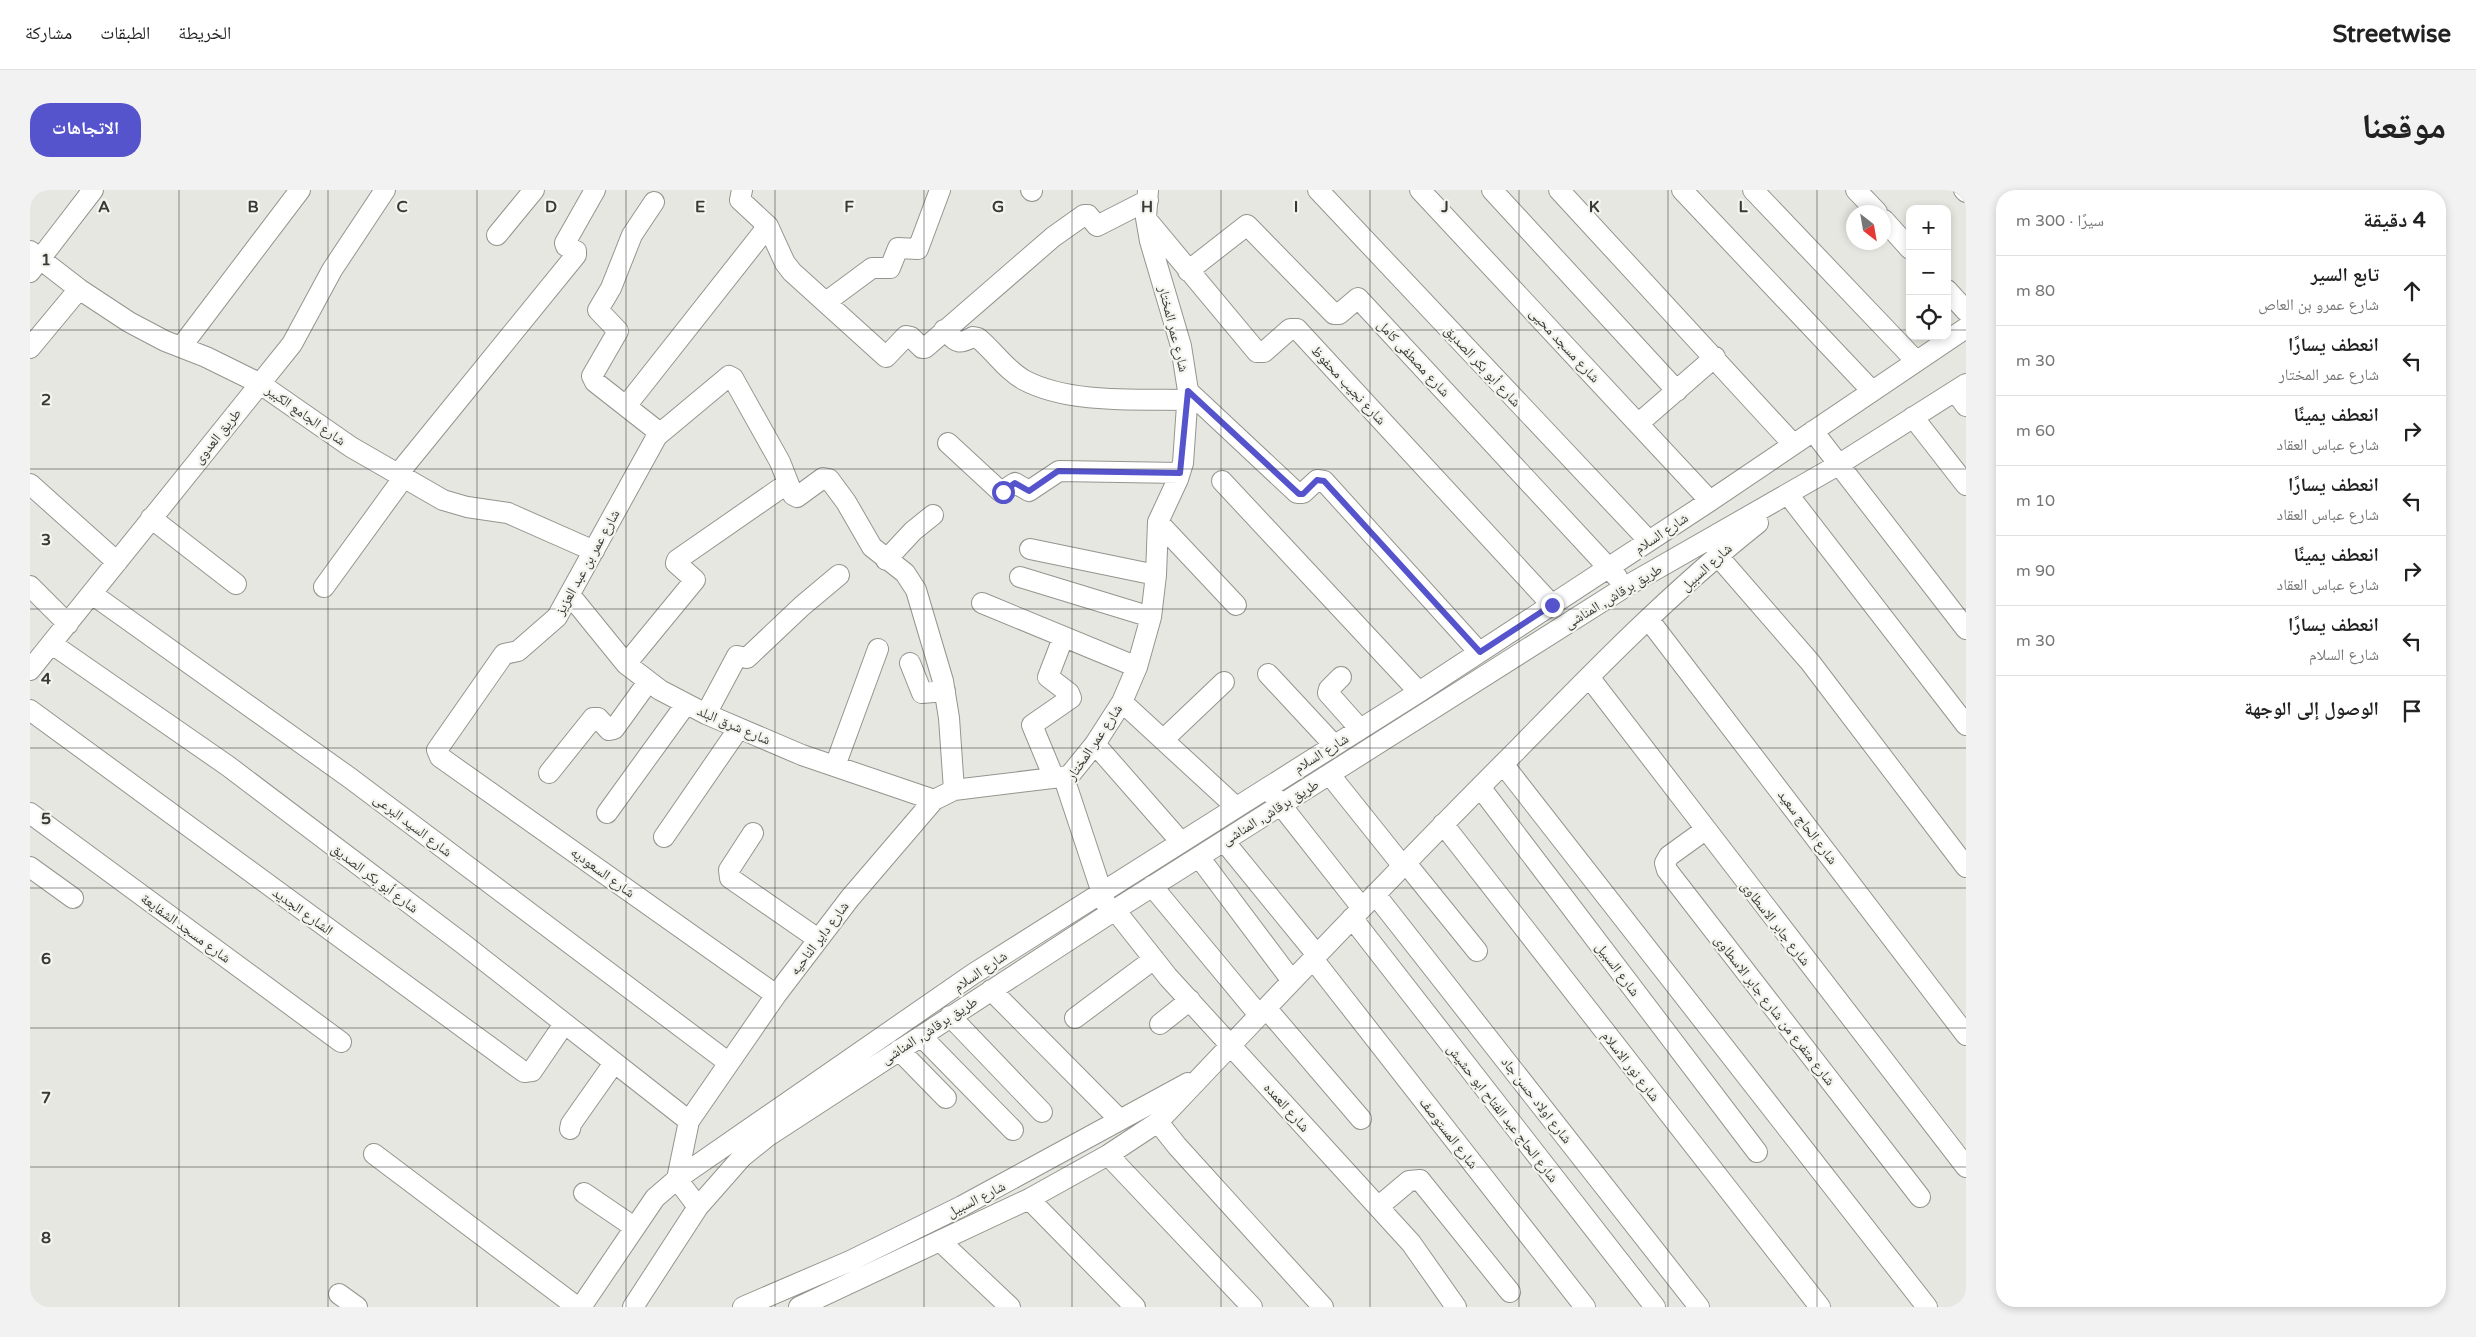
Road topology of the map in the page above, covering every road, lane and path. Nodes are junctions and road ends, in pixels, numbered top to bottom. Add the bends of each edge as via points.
1 (93, 190) edge
2 (300, 190) edge
3 (385, 190) edge
4 (534, 190) edge
5 (595, 190) edge
6 (742, 190) edge
7 (940, 190) edge
8 (1318, 190) edge
9 (1420, 190) edge
10 (1492, 190) edge
11 (1559, 190) edge
12 (1682, 190) edge
13 (1753, 190) edge
14 (1856, 190) edge
15 (654, 202) dead end
16 (1148, 203) edge
17 (1870, 205) edge
18 (768, 226) junction
19 (1891, 228) edge
20 (497, 234) dead end
21 (1906, 245) edge
22 (34, 261) edge
23 (1188, 271) junction
24 (79, 289) junction
25 (1951, 294) edge
26 (826, 302) junction
27 (1966, 311) edge
28 (1966, 328) edge
29 (944, 330) junction
30 (181, 347) junction
31 (30, 348) edge
32 (1715, 357) junction
33 (1916, 361) junction
34 (259, 382) junction
35 (1677, 391) junction
36 (1872, 391) junction
37 (1962, 393) edge
38 (1188, 395) junction
39 (626, 406) junction
40 (1913, 417) junction
41 (1639, 423) junction
42 (1813, 431) junction
43 (660, 433) junction
44 (948, 443) dead end
45 (1793, 444) junction
46 (1838, 465) junction
47 (1180, 473) junction
48 (401, 476) junction
49 (1222, 482) dead end
50 (1810, 482) junction
51 (788, 483) junction
52 (30, 484) edge
53 (1966, 485) edge
54 (1790, 497) junction
55 (1710, 501) junction
56 (934, 515) dead end
57 (151, 518) junction
58 (1158, 522) junction
59 (1649, 541) junction
60 (1030, 549) dead end
61 (594, 551) junction
62 (1718, 555) junction
63 (886, 560) junction
64 (117, 562) junction
65 (1610, 568) junction
66 (839, 575) dead end
67 (1156, 575) junction
68 (1020, 577) dead end
69 (236, 584) dead end
70 (30, 586) edge
71 (324, 586) dead end
72 (1625, 587) junction
73 (92, 594) junction
74 (570, 595) junction
75 (982, 603) dead end
76 (1236, 605) dead end
77 (1552, 605) junction
78 (1151, 617) junction
79 (1649, 620) junction
80 (68, 624) junction
81 (1966, 629) edge
82 (1063, 638) junction
83 (52, 644) junction
84 (878, 648) dead end
85 (1480, 652) junction
86 (910, 663) dead end
87 (626, 664) junction
88 (1137, 667) junction
89 (30, 670) edge
90 (1268, 674) dead end
91 (1589, 677) junction
92 (1341, 678) dead end
93 (648, 682) junction
94 (1224, 682) dead end
95 (945, 691) junction
96 (1418, 692) junction
97 (1122, 702) junction
98 (686, 704) junction
99 (30, 710) edge
100 (706, 714) junction
101 (1966, 725) edge
102 (739, 728) junction
103 (1360, 729) junction
104 (1163, 740) junction
105 (1095, 744) junction
106 (1334, 745) junction
107 (438, 746) joint
108 (1503, 764) junction
109 (835, 766) junction
110 (549, 773) dead end
111 (1330, 775) junction
112 (1061, 777) junction
113 (1480, 786) junction
114 (1267, 787) junction
115 (954, 790) junction
116 (934, 800) junction
117 (1281, 805) junction
118 (1236, 807) junction
119 (30, 813) edge
120 (607, 813) dead end
121 (1443, 824) junction
122 (1705, 830) junction
123 (753, 832) dead end
124 (664, 837) dead end
125 (1224, 841) junction
126 (1180, 842) junction
127 (1199, 856) junction
128 (1404, 864) junction
129 (30, 867) edge
130 (1966, 867) edge
131 (1152, 886) junction
132 (1101, 892) junction
133 (73, 898) dead end
134 (1363, 906) junction
135 (1112, 911) junction
136 (818, 939) junction
137 (1477, 951) dead end
138 (1315, 957) junction
139 (1154, 959) junction
140 (1292, 981) junction
141 (991, 990) junction
142 (776, 995) junction
143 (1190, 1000) junction
144 (1263, 1012) junction
145 (950, 1016) junction
146 (1075, 1018) dead end
147 (564, 1024) junction
148 (1160, 1024) dead end
149 (1966, 1035) edge
150 (921, 1036) junction
151 (341, 1042) dead end
152 (1231, 1045) junction
153 (899, 1050) junction
154 (614, 1063) junction
155 (729, 1063) junction
156 (1201, 1076) junction
157 (946, 1098) dead end
158 (1042, 1112) dead end
159 (1361, 1119) dead end
160 (1120, 1120) junction
161 (689, 1122) junction
162 (1158, 1122) junction
163 (570, 1129) dead end
164 (1013, 1130) dead end
165 (1757, 1152) dead end
166 (374, 1154) dead end
167 (1108, 1155) junction
168 (1966, 1167) edge
169 (677, 1179) junction
170 (584, 1193) dead end
171 (1920, 1198) dead end
172 (1030, 1199) junction
173 (698, 1207) junction
174 (1378, 1207) junction
175 (634, 1227) junction
176 (940, 1241) junction
177 (1510, 1292) dead end
178 (339, 1294) dead end
179 (357, 1307) edge
180 (577, 1307) edge
181 (581, 1307) edge
182 (633, 1307) edge
183 (743, 1307) edge
184 (799, 1307) edge
185 (1010, 1307) edge
186 (1135, 1307) edge
187 (1252, 1307) edge
188 (1323, 1307) edge
189 (1456, 1307) edge
190 (1585, 1307) edge
191 (1655, 1307) edge
192 (1699, 1307) edge
193 (1820, 1307) edge
194 (1927, 1307) edge

1 - 22 street
2 - 30 street
3 - 34 street, طريق العدوى via 332,270 299,334
4 - 20 street
5 - 48 street via 565,243 576,251 576,256
6 - 18 street via 740,200
7 - 26 street via 918,249 898,248 890,268 872,268
8 - 59 street, شارع أبو بكر الصديق
9 - 41 street, شارع مسجد محيى
10 - 35 street
11 - 32 street
12 - 36 street
13 - 33 street
14 - 17 street
15 - 39 street via 632,235 598,312 618,331 592,373 593,379
16 - 23 street, شارع نجيب محفوظ
16 - 29 street via 1097,226 1087,214 1083,215 1053,236
16 - 38 street, شارع عمر المختار via 1152,251 1181,346
18 - 26 street via 788,268
18 - 39 street
19 - 21 street
22 - 24 street, شارع الجامع الكبير
23 - 65 street, شارع مصطفى كامل via 1247,225 1334,314 1339,314 1358,298
23 - 77 street, شارع نجيب محفوظ via 1257,352 1264,352 1290,329 1297,329
24 - 30 street, شارع الجامع الكبير via 142,330
24 - 31 street
25 - 27 street
26 - 29 street via 887,357 906,336 924,349
28 - 33 street, شارع السلام
29 - 38 street via 961,343 977,338 1016,374 1044,388 1108,398
30 - 34 street, شارع الجامع الكبير
32 - 35 street
32 - 45 street
33 - 36 street, شارع السلام
34 - 48 street, شارع الجامع الكبير via 332,435
34 - 57 street, طريق العدوى
35 - 41 street
36 - 42 street, شارع السلام
37 - 40 street, طريق برقاش, المناشى
38 - 47 street, شارع عمر المختار
38 - 85 street via 1299,494 1317,480 1324,481
39 - 43 street
40 - 46 street, طريق برقاش, المناشى
40 - 53 street
41 - 55 street, شارع مسجد محيى
42 - 45 street, شارع السلام
42 - 46 street
43 - 51 street, شارع عمر بن عبد العزيز via 729,376 780,462
43 - 61 street, شارع عمر بن عبد العزيز
44 - 47 street via 1002,492 1014,483 1029,491 1058,471
45 - 55 street, شارع السلام
46 - 50 street, طريق برقاش, المناشى
46 - 81 street
47 - 58 street, شارع عمر المختار
48 - 61 street, شارع الجامع الكبير via 443,500 508,513
48 - 71 street
49 - 96 street
50 - 54 street, شارع السبيل
50 - 72 street, طريق برقاش, المناشى
51 - 63 street via 796,497 822,479 830,480 870,544
51 - 87 street via 676,560 695,580
52 - 64 street
54 - 62 street, شارع السبيل
54 - 101 street
55 - 59 street, شارع السلام
56 - 63 street via 916,528
57 - 64 street, طريق العدوى
57 - 69 street
58 - 67 street, شارع عمر المختار
58 - 76 street
59 - 65 street, شارع السلام
60 - 67 street
61 - 74 street, شارع عمر بن عبد العزيز
62 - 79 street, شارع السبيل
62 - 130 street via 1810,662
63 - 95 street via 900,568 912,582
64 - 73 street, طريق العدوى
65 - 72 street, شارع مصطفى كامل
65 - 77 street, شارع السلام
66 - 100 street via 747,658 737,656
67 - 78 street, شارع عمر المختار
68 - 78 street
70 - 80 street
72 - 111 street, طريق برقاش, المناشى
73 - 80 street, طريق العدوى
73 - 155 street, شارع السيد البرعى via 350,778
74 - 87 street, شارع شرق البلد
74 - 107 street, شارع عمر بن عبد العزيز via 554,620 518,651 504,654
75 - 82 street
77 - 85 street, شارع السلام
78 - 88 street, شارع عمر المختار
79 - 91 street, شارع السبيل
79 - 149 street, شارع الحاج سعيد
80 - 83 street, طريق العدوى
82 - 88 street
82 - 112 street via 1048,676 1071,698 1032,725
83 - 89 street, طريق العدوى
83 - 147 street, شارع أبو بكر الصديق via 228,766
84 - 109 street
85 - 96 street, شارع السلام
86 - 95 street via 923,694
87 - 93 street, شارع شرق البلد
88 - 97 street, شارع عمر المختار
90 - 106 street
91 - 108 street, شارع السبيل
91 - 122 street, شارع جابر الاسطاوى
92 - 103 street via 1328,693
93 - 98 street, شارع شرق البلد
93 - 110 street via 614,729 609,730 598,718 593,718
94 - 104 street
95 - 115 street
96 - 103 street, شارع السلام
97 - 104 street
97 - 105 street, شارع عمر المختار
98 - 100 street, شارع شرق البلد
98 - 120 street
99 - 147 street, الشارع الجديد via 524,1072 532,1071
100 - 102 street, شارع شرق البلد
102 - 109 street, شارع شرق البلد
102 - 124 street
103 - 106 street, شارع السلام
104 - 118 street
105 - 112 street, شارع عمر المختار
105 - 126 street
106 - 114 street, شارع السلام
107 - 142 street, شارع السعوديه via 440,757
108 - 113 street, شارع السبيل
108 - 194 street
109 - 116 street, شارع شرق البلد
111 - 117 street, طريق برقاش, المناشى
111 - 128 street
112 - 115 street, شارع داير الناحيه
112 - 132 street, شارع عمر المختار
113 - 121 street, شارع السبيل
113 - 165 street, شارع السبيل
114 - 117 street
114 - 118 street, شارع السلام
115 - 116 street, شارع داير الناحيه
116 - 136 street, شارع داير الناحيه
117 - 125 street, طريق برقاش, المناشى
117 - 134 street
118 - 126 street, شارع السلام
119 - 151 street, شارع مسجد الشفايعة
121 - 128 street, شارع السبيل
121 - 193 street, شارع نور الاسلام
122 - 168 street, شارع جابر الاسطاوى
122 - 171 street, شارع متفرع من شارع جابر الاسطاوى via 1669,856 1665,863 1667,870
123 - 136 street via 729,870 730,878
125 - 127 street, طريق برقاش, المناشى
125 - 138 street, شارع المستوصف
126 - 132 street, شارع السلام
127 - 131 street, طريق برقاش, المناشى
127 - 140 street
128 - 134 street, شارع السبيل
128 - 137 street
129 - 133 street
131 - 135 street, طريق برقاش, المناشى
131 - 144 street
132 - 135 street, شارع عمر المختار
132 - 169 street, شارع السلام via 973,974
134 - 138 street, شارع السبيل
134 - 191 street, شارع الحاج عبد الفتاح ابو حشيش
134 - 192 street, شارع اولاد حسن جاد
135 - 139 street, شارع العمده
135 - 141 street, طريق برقاش, المناشى
136 - 142 street, شارع داير الناحيه
138 - 140 street, شارع السبيل
138 - 190 street, شارع المستوصف
139 - 143 street, شارع العمده
139 - 146 street
140 - 144 street, شارع السبيل
141 - 145 street, طريق برقاش, المناشى
141 - 160 street
142 - 155 street, شارع داير الناحيه
143 - 148 street
143 - 152 street, شارع العمده
144 - 152 street, شارع السبيل
144 - 159 street
145 - 150 street, طريق برقاش, المناشى
145 - 158 street
147 - 154 street, شارع أبو بكر الصديق
150 - 153 street, طريق برقاش, المناشى
150 - 164 street
152 - 156 street, شارع السبيل
152 - 174 street, شارع العمده
153 - 157 street
153 - 173 street, طريق برقاش, المناشى via 768,1136 742,1157
154 - 161 street, شارع أبو بكر الصديق
154 - 163 street
155 - 161 street, شارع داير الناحيه
156 - 160 street, شارع السبيل
156 - 162 street, شارع السبيل
160 - 183 street, شارع السبيل via 962,1206
161 - 169 street, شارع داير الناحيه
162 - 167 street, شارع السبيل
162 - 188 street
166 - 180 street
167 - 172 street, شارع السبيل
167 - 187 street
169 - 173 street
169 - 175 street via 655,1198
170 - 175 street
172 - 176 street, شارع السبيل
172 - 186 street
173 - 182 street, طريق برقاش, المناشى
174 - 177 street via 1410,1181 1420,1180
174 - 189 street, شارع العمده via 1411,1243
175 - 181 street
176 - 184 street, شارع السبيل
176 - 185 street
178 - 179 street

